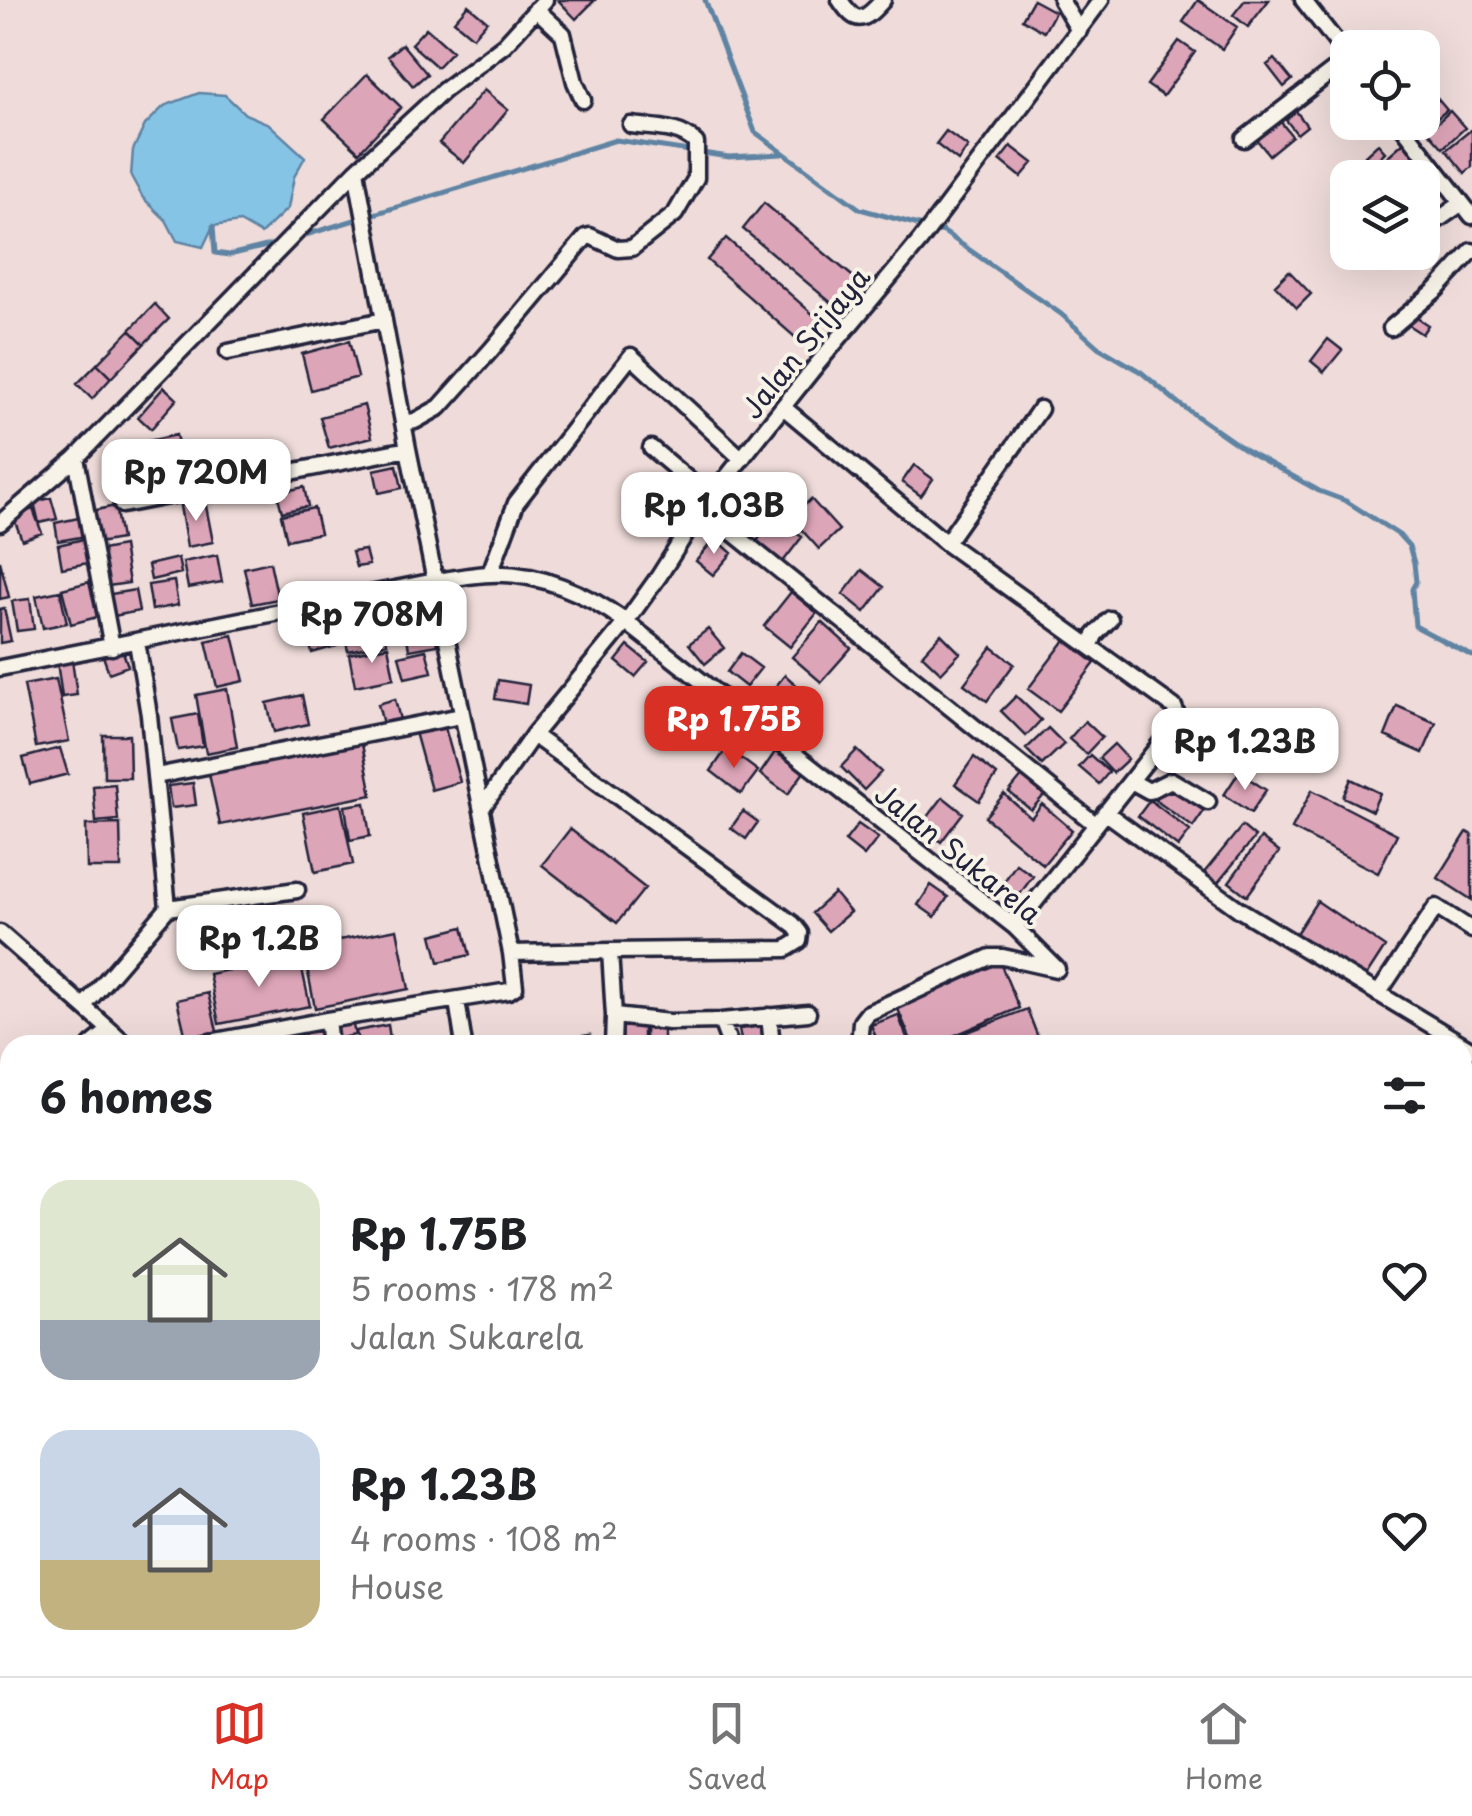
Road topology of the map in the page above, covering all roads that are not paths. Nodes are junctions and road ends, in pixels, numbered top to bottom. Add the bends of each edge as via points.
1 (840, 0) edge
2 (883, 0) edge
3 (1061, 0) edge
4 (1101, 0) edge
5 (1302, 0) edge
6 (541, 4) edge
7 (1079, 31) junction
8 (1330, 35) edge
9 (1330, 72) edge
10 (583, 100) dead end
11 (631, 126) dead end
12 (1244, 140) dead end
13 (1413, 140) edge
14 (356, 171) junction
15 (1467, 210) edge
16 (1440, 223) edge
17 (1472, 250) edge
18 (384, 320) junction
19 (1390, 328) dead end
20 (228, 352) dead end
21 (784, 407) junction
22 (1040, 409) dead end
23 (403, 423) junction
24 (651, 448) dead end
25 (408, 449) junction
26 (76, 458) junction
27 (742, 459) junction
28 (706, 503) junction
29 (122, 505) dead end
30 (0, 523) edge
31 (946, 543) junction
32 (490, 574) junction
33 (436, 582) junction
34 (1110, 619) dead end
35 (626, 622) junction
36 (138, 642) junction
37 (1090, 645) junction
38 (112, 647) junction
39 (0, 668) edge
40 (461, 716) junction
41 (533, 735) junction
42 (156, 776) junction
43 (1131, 781) junction
44 (1208, 802) dead end
45 (482, 808) junction
46 (1100, 818) junction
47 (297, 890) dead end
48 (168, 908) junction
49 (1016, 927) junction
50 (1472, 930) edge
51 (0, 934) edge
52 (610, 951) junction
53 (511, 953) junction
54 (1378, 994) junction
55 (457, 1001) junction
56 (84, 1006) junction
57 (808, 1013) dead end
58 (614, 1016) junction
59 (769, 1016) junction
60 (327, 1020) junction
61 (721, 1021) junction
62 (110, 1030) junction
63 (104, 1035) edge
64 (116, 1035) edge
65 (248, 1035) edge
66 (329, 1035) edge
67 (462, 1035) edge
68 (613, 1035) edge
69 (726, 1035) edge
70 (771, 1035) edge
71 (860, 1035) edge
72 (1437, 1035) edge

1 - 2 street via 849,14 863,18
3 - 7 street
4 - 7 street
5 - 8 street
6 - 10 street via 563,34
6 - 14 street via 504,45
7 - 21 street, Jalan Srijaya
9 - 12 street
11 - 23 street via 672,130 696,142 696,178 675,214 632,248 618,250 586,237 440,407
13 - 15 street
14 - 18 street
14 - 26 street
15 - 16 street
17 - 19 street
18 - 20 street
18 - 23 street
21 - 27 street, Jalan Srijaya
21 - 31 street
22 - 31 street
23 - 25 street
24 - 28 street
25 - 29 street
25 - 33 street
26 - 30 street
26 - 38 street
27 - 28 street, Jalan Srijaya
27 - 32 street via 631,356 516,502
28 - 35 street, Jalan Srijaya
28 - 46 street
31 - 37 street
32 - 33 street, Jalan Sukarela
32 - 35 street, Jalan Sukarela via 551,582
33 - 36 street, Jalan Sukarela
33 - 40 street
34 - 37 street
35 - 41 street, Jalan Srijaya
35 - 49 street, Jalan Sukarela
36 - 38 street, Jalan Sukarela
36 - 42 street
37 - 43 street via 1177,715
38 - 39 street, Jalan Sukarela
40 - 42 street
40 - 45 street
41 - 45 street, Jalan Srijaya
41 - 52 street via 800,934 786,949
42 - 48 street
43 - 44 street via 1148,791 1171,780
43 - 46 street
45 - 53 street
46 - 49 street
46 - 54 street
47 - 48 street
48 - 56 street
49 - 71 street, Jalan Sukarela via 1057,969 990,957 868,1013
50 - 54 street via 1436,907
51 - 56 street
52 - 53 street
52 - 58 street
53 - 55 street via 513,990
54 - 72 street
55 - 60 street
55 - 67 street
56 - 62 street
57 - 59 street
58 - 61 street
58 - 68 street
59 - 61 street
59 - 70 street
60 - 65 street
60 - 66 street
61 - 69 street
62 - 63 street
62 - 64 street

